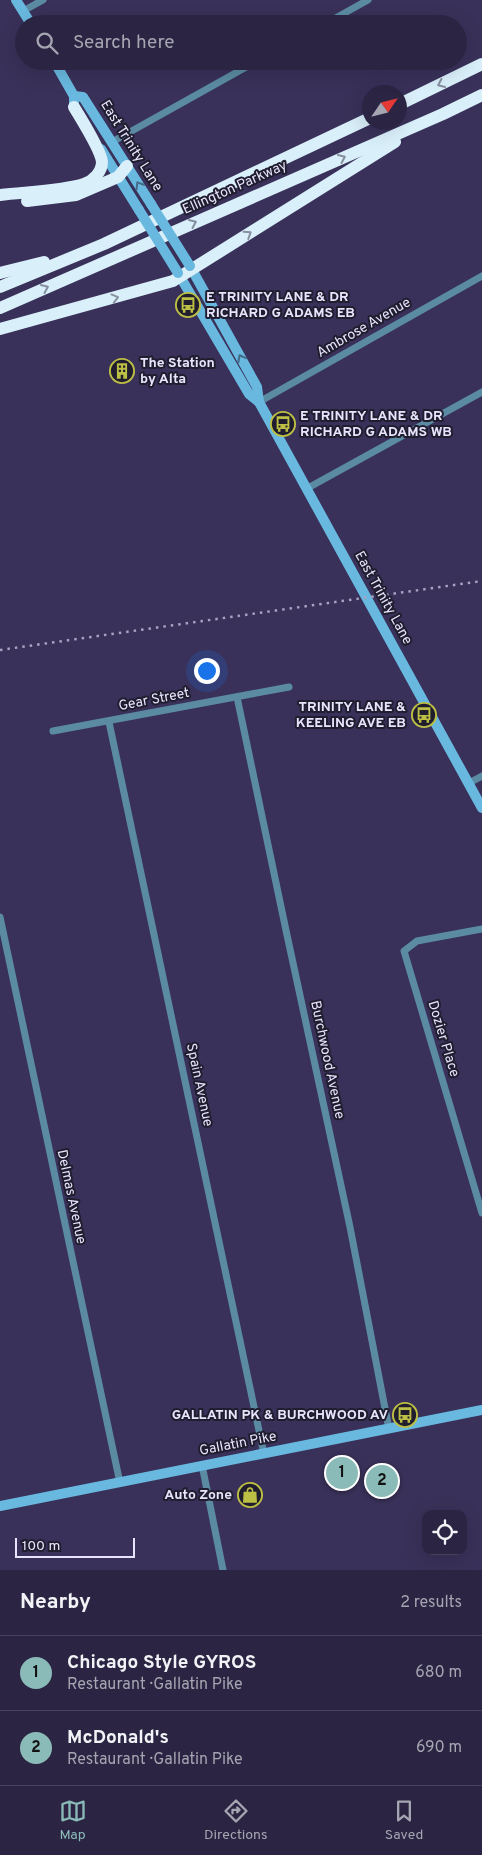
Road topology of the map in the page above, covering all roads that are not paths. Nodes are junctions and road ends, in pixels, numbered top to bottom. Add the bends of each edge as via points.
1 (16, 0) edge
2 (43, 0) edge
3 (368, 0) edge
4 (23, 11) junction
5 (25, 15) edge
6 (341, 15) edge
7 (482, 64) edge
8 (58, 70) edge
9 (241, 70) edge
10 (482, 95) edge
11 (74, 101) junction
12 (407, 101) edge
13 (443, 114) junction
14 (362, 122) edge
15 (112, 142) junction
16 (127, 166) junction
17 (115, 173) junction
18 (97, 176) junction
19 (0, 195) edge
20 (0, 203) edge
21 (104, 244) junction
22 (191, 268) junction
23 (0, 273) edge
24 (179, 275) junction
25 (482, 276) edge
26 (0, 288) edge
27 (0, 308) edge
28 (0, 329) edge
29 (482, 392) edge
30 (259, 402) junction
31 (306, 490) junction
32 (289, 687) dead end
33 (238, 697) junction
34 (109, 722) junction
35 (53, 731) dead end
36 (482, 776) edge
37 (468, 783) junction
38 (482, 808) edge
39 (0, 917) edge
40 (482, 929) edge
41 (482, 1213) edge
42 (482, 1410) edge
43 (388, 1429) junction
44 (264, 1454) junction
45 (202, 1465) junction
46 (120, 1482) junction
47 (0, 1506) edge
48 (223, 1570) edge

1 - 4 main road
2 - 4 street
3 - 6 street
4 - 5 main road
7 -> 12 highway
8 - 11 main road, East Trinity Lane
9 - 15 street
10 - 13 highway, Ellington Parkway
11 - 15 main road, East Trinity Lane via 83,98
11 - 17 main road, East Trinity Lane
11 - 18 highway via 99,151 102,161
22 -> 13 highway
27 -> 13 highway, Ellington Parkway
14 - 21 highway, Ellington Parkway
15 - 16 main road, East Trinity Lane
16 - 17 highway
22 -> 16 main road, East Trinity Lane, bridge
17 - 18 highway
17 - 20 highway via 76,195
17 - 24 main road, East Trinity Lane, bridge
18 - 19 highway via 73,187
21 - 23 highway
21 - 26 highway, Ellington Parkway
22 - 24 highway
30 -> 22 main road, East Trinity Lane via 257,387
28 -> 24 highway via 160,286
24 - 30 main road, East Trinity Lane via 249,394
25 - 30 street, Ambrose Avenue
29 - 31 street
30 - 31 main road, East Trinity Lane
31 - 37 main road, East Trinity Lane
32 - 33 street, Gear Street
33 - 34 street, Gear Street
33 - 43 street, Burchwood Avenue via 350,1227
34 - 35 street, Gear Street
34 - 44 street, Spain Avenue
36 - 37 street
37 - 38 main road, East Trinity Lane
39 - 46 street, Delmas Avenue
40 - 41 street, Dozier Place via 417,941 404,951
42 - 43 main road, Gallatin Pike
43 - 44 main road, Gallatin Pike
44 - 45 main road, Gallatin Pike
45 - 46 main road, Gallatin Pike
45 - 48 street
46 - 47 main road, Gallatin Pike

